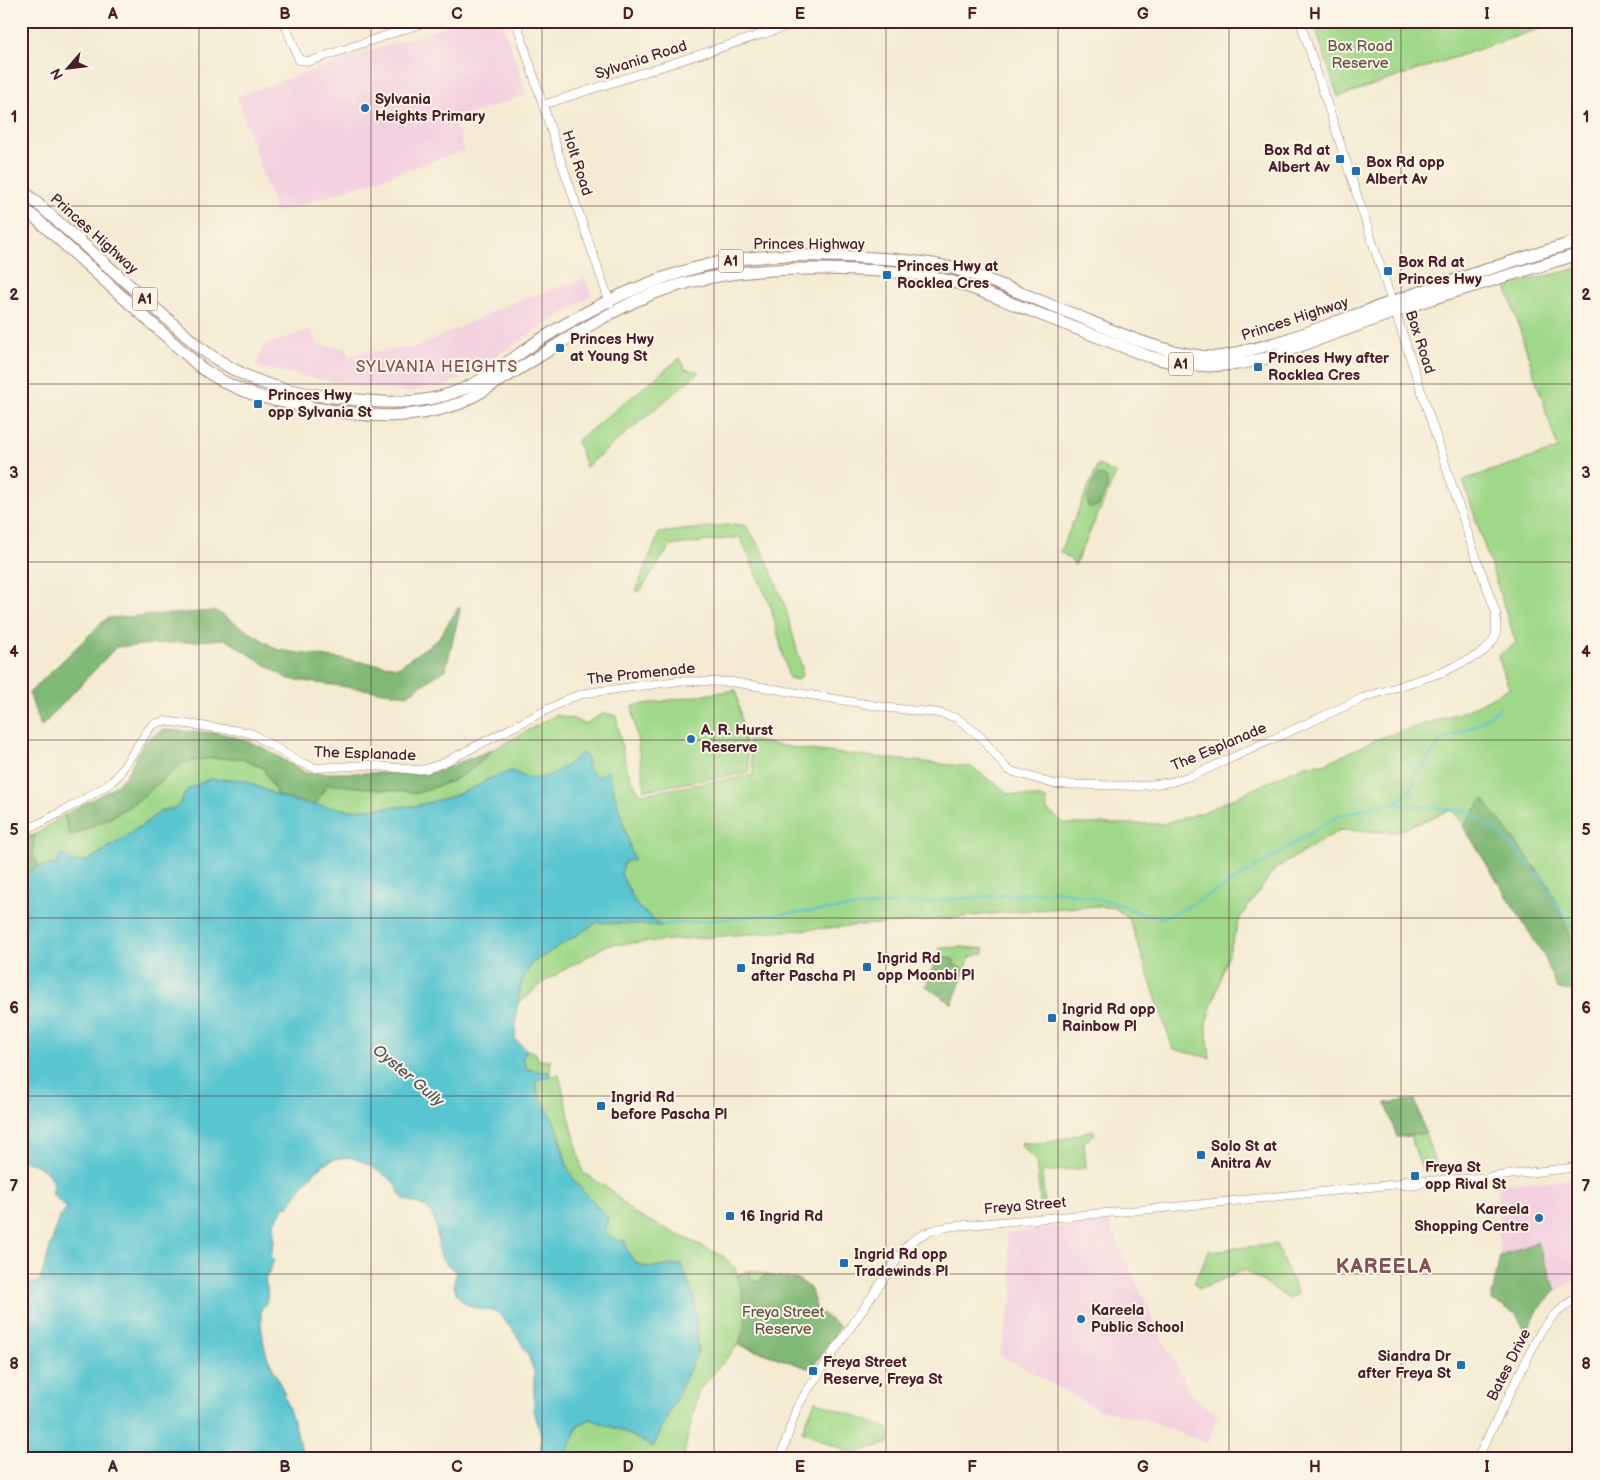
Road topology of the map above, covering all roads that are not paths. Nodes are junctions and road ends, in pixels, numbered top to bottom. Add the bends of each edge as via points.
1 (284, 21) edge
2 (429, 21) edge
3 (516, 21) edge
4 (803, 21) edge
5 (1300, 21) edge
6 (543, 105) junction
7 (21, 189) edge
8 (21, 205) edge
9 (1579, 241) edge
10 (1579, 254) edge
11 (609, 300) junction
12 (1394, 307) junction
13 (614, 312) junction
14 (167, 319) junction
15 (200, 367) junction
16 (282, 389) junction
17 (1496, 613) joint
18 (810, 694) joint
19 (485, 740) joint
20 (21, 830) edge
21 (1579, 1166) edge
22 (1579, 1295) edge
23 (780, 1459) edge
24 (1477, 1459) edge

1 - 2 street via 299,60 313,60
3 - 6 street, Holt Road
4 - 6 street, Sylvania Road
5 - 12 street, Box Road
6 - 11 street, Holt Road
7 - 14 highway, Princes Highway / A1
8 - 15 highway, Princes Highway / A1
9 - 12 highway, Princes Highway / A1
10 - 12 highway, Princes Highway / A1 via 1440,297
11 - 12 highway, Princes Highway / A1 via 664,277 727,261 775,256 907,260 954,268 1149,344 1177,352 1217,357 1265,347
11 - 13 street, Holt Road
11 - 16 highway, Princes Highway / A1 via 568,322 493,372 447,396 405,403 337,398
12 - 13 highway, Princes Highway / A1 via 1267,358 1209,366 1147,356 982,292 947,280 906,272 824,268 729,274 668,289
12 - 17 street, Box Road
13 - 15 highway, Princes Highway / A1 via 461,404 405,416 362,415 279,402 231,387
14 - 15 highway via 177,335 200,357
14 - 16 highway, Princes Highway / A1 via 198,347 230,368
15 - 16 highway via 212,367 242,383 260,388
17 - 18 street, The Esplanade via 1498,625 1494,640 1472,659 1363,698 1194,775 1149,786 1054,784 1008,770 980,737 957,718
18 - 19 street, The Promenade via 732,682 703,681 586,693
19 - 20 street, The Esplanade via 426,769 368,765 316,768 299,762 247,732 164,721 148,730 109,784 40,823
21 - 23 street, Freya Street via 1490,1177 1485,1172 1480,1178 1405,1180 1400,1184 937,1229 905,1248 813,1381 796,1410
22 - 24 street, Bates Drive via 1554,1315 1541,1331

